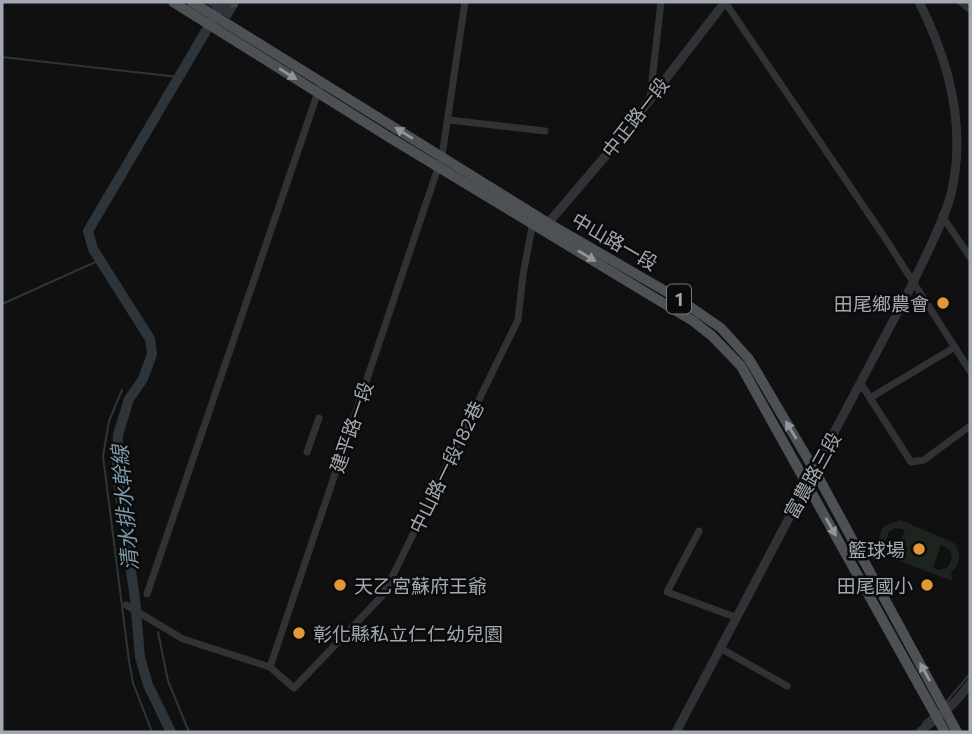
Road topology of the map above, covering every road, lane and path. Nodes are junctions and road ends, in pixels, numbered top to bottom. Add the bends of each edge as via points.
1 (173, 2) edge
2 (191, 2) edge
3 (465, 2) edge
4 (661, 2) edge
5 (725, 2) edge
6 (919, 2) edge
7 (962, 2) edge
8 (970, 8) edge
9 (207, 17) junction
10 (320, 88) junction
11 (650, 98) junction
12 (449, 120) junction
13 (545, 131) dead end
14 (441, 161) junction
15 (942, 216) junction
16 (534, 219) junction
17 (546, 226) junction
18 (970, 257) edge
19 (913, 283) junction
20 (955, 347) junction
21 (970, 371) edge
22 (861, 384) junction
23 (870, 398) junction
24 (319, 418) dead end
25 (970, 426) edge
26 (307, 452) dead end
27 (815, 471) junction
28 (807, 484) junction
29 (699, 531) dead end
30 (147, 594) dead end
31 (127, 605) dead end
32 (735, 617) junction
33 (720, 648) junction
34 (270, 667) junction
35 (970, 684) edge
36 (787, 686) dead end
37 (942, 714) junction
38 (676, 732) edge
39 (920, 732) edge
40 (945, 732) edge
41 (957, 732) edge

1 - 9 main road, 1
2 - 9 main road, 1
3 - 12 street, 建平路一段
4 - 11 street
5 - 11 street, 中正路一段
5 - 19 street
6 - 15 street, 富農路三段 via 950,78 957,123 956,163
7 - 8 street
9 - 10 main road, 中山路一段 / 1
10 - 14 main road, 中山路一段 / 1
10 - 30 street
11 - 17 street, 中正路一段
12 - 13 street
12 - 14 street, 建平路一段
14 - 16 main road, 中山路一段 / 1
14 - 34 street, 建平路一段
15 - 18 street
15 - 19 street, 富農路三段
16 - 17 main road, 中山路一段 / 1
16 - 34 street, 中山路一段182巷 via 518,320 382,596 294,688
27 -> 17 main road, 中山路一段 / 1 via 748,359 721,328 679,299
17 -> 28 main road, 中山路一段 / 1 via 712,336 741,366
19 - 20 street
19 - 22 street, 富農路三段
20 - 21 street
20 - 23 street
22 - 23 street
22 - 27 street, 富農路三段
23 - 25 street via 911,462 924,460
24 - 26 street
27 - 28 street, 富農路三段
37 -> 27 main road, 中山路一段 / 1
28 - 32 street, 富農路三段
28 -> 37 main road, 中山路一段 / 1
29 - 32 street via 667,592
31 - 34 street via 183,639
32 - 33 street, 富農路三段
33 - 36 street
33 - 38 street, 富農路三段
35 - 37 street
37 - 39 street
37 - 40 main road, 中山路一段 / 1
37 - 41 main road, 中山路一段 / 1

